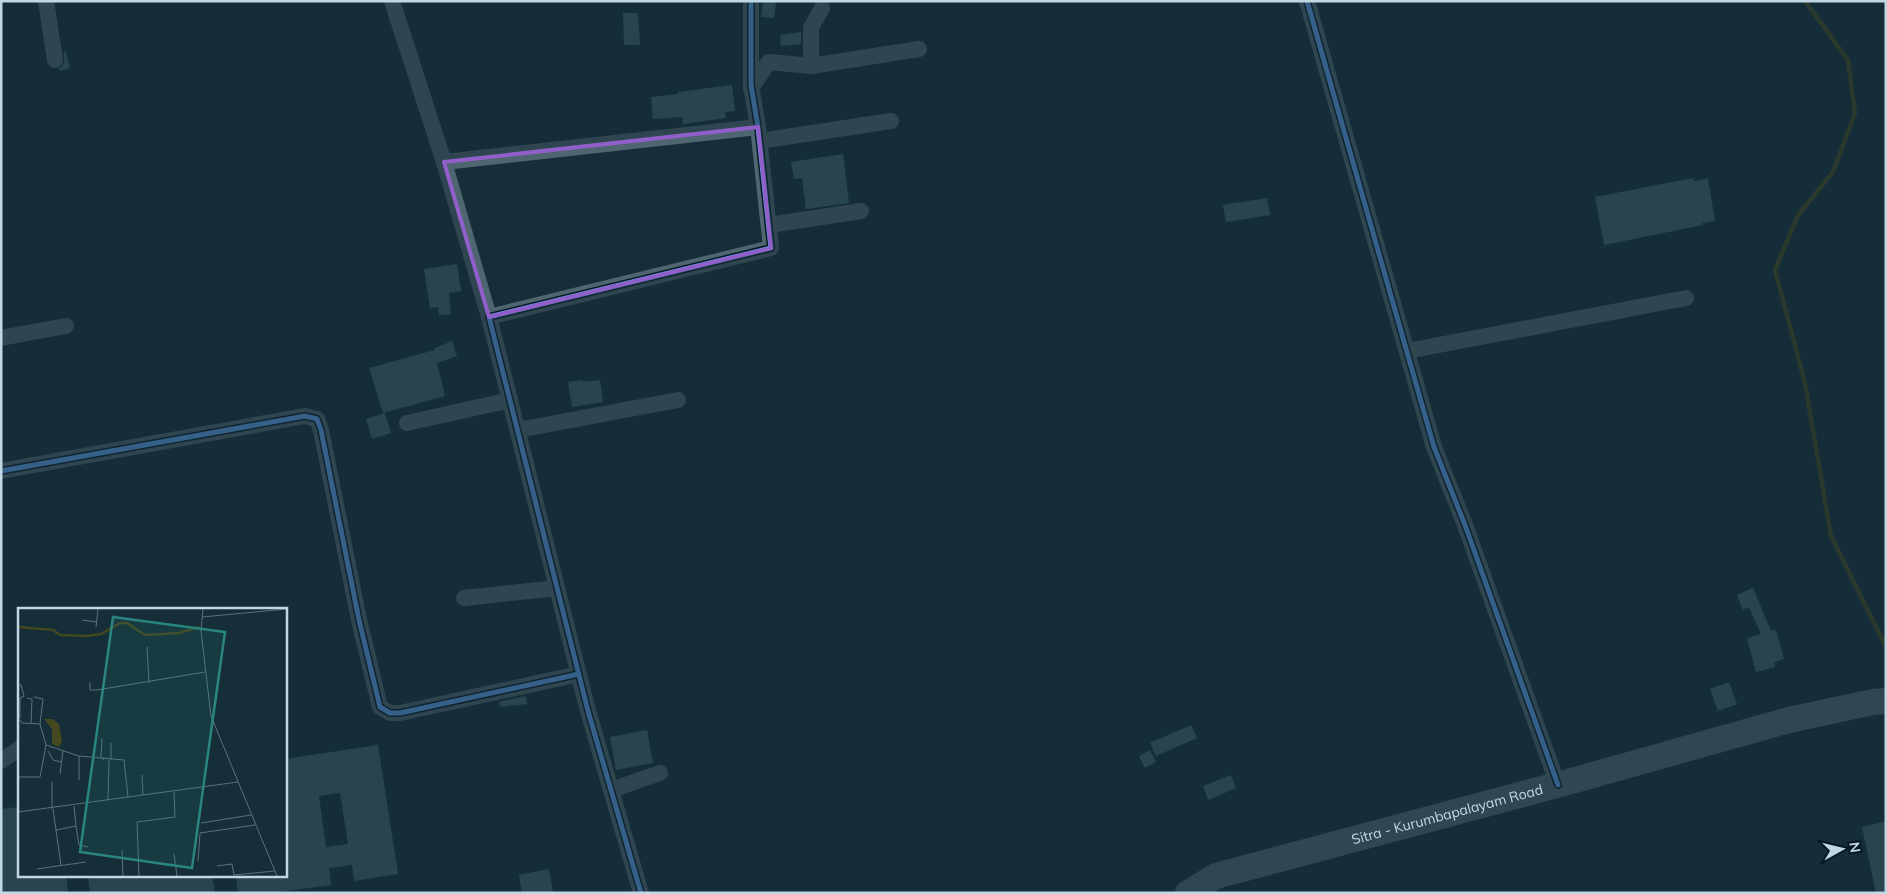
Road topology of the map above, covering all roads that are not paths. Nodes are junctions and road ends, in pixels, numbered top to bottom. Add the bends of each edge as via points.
1 (46, 1) edge
2 (392, 1) edge
3 (751, 1) edge
4 (1307, 1) edge
5 (822, 8) dead end
6 (919, 49) dead end
7 (55, 60) dead end
8 (811, 66) junction
9 (751, 88) junction
10 (891, 121) dead end
11 (759, 134) junction
12 (444, 162) junction
13 (861, 211) dead end
14 (769, 225) junction
15 (1686, 298) dead end
16 (489, 317) junction
17 (66, 326) dead end
18 (1, 338) edge
19 (1407, 351) junction
20 (510, 400) junction
21 (678, 400) dead end
22 (407, 423) dead end
23 (518, 430) junction
24 (1, 470) edge
25 (557, 588) junction
26 (464, 598) dead end
27 (579, 674) junction
28 (1886, 702) edge
29 (18, 750) edge
30 (1, 761) edge
31 (660, 773) dead end
32 (1558, 785) junction
33 (611, 790) junction
34 (641, 893) edge
35 (1188, 893) edge

1 - 7 street
2 - 12 street
3 - 9 street
4 - 19 street
5 - 8 street via 811,28
6 - 8 street
8 - 9 street via 769,62
9 - 11 street
10 - 11 street
11 - 12 street
11 - 14 street
12 - 16 street
13 - 14 street
14 - 16 street via 771,248
15 - 19 street
16 - 20 street
17 - 18 street
19 - 32 street via 1434,446
20 - 22 street
20 - 23 street
21 - 23 street
23 - 25 street
24 - 27 street via 305,416 317,419 380,707 390,713 400,713
25 - 26 street
25 - 27 street
27 - 33 street
28 - 32 main road, Sitra - Kurumbapalayam Road via 1789,720
29 - 30 street
31 - 33 street
32 - 35 main road, Sitra - Kurumbapalayam Road via 1216,876
33 - 34 street

